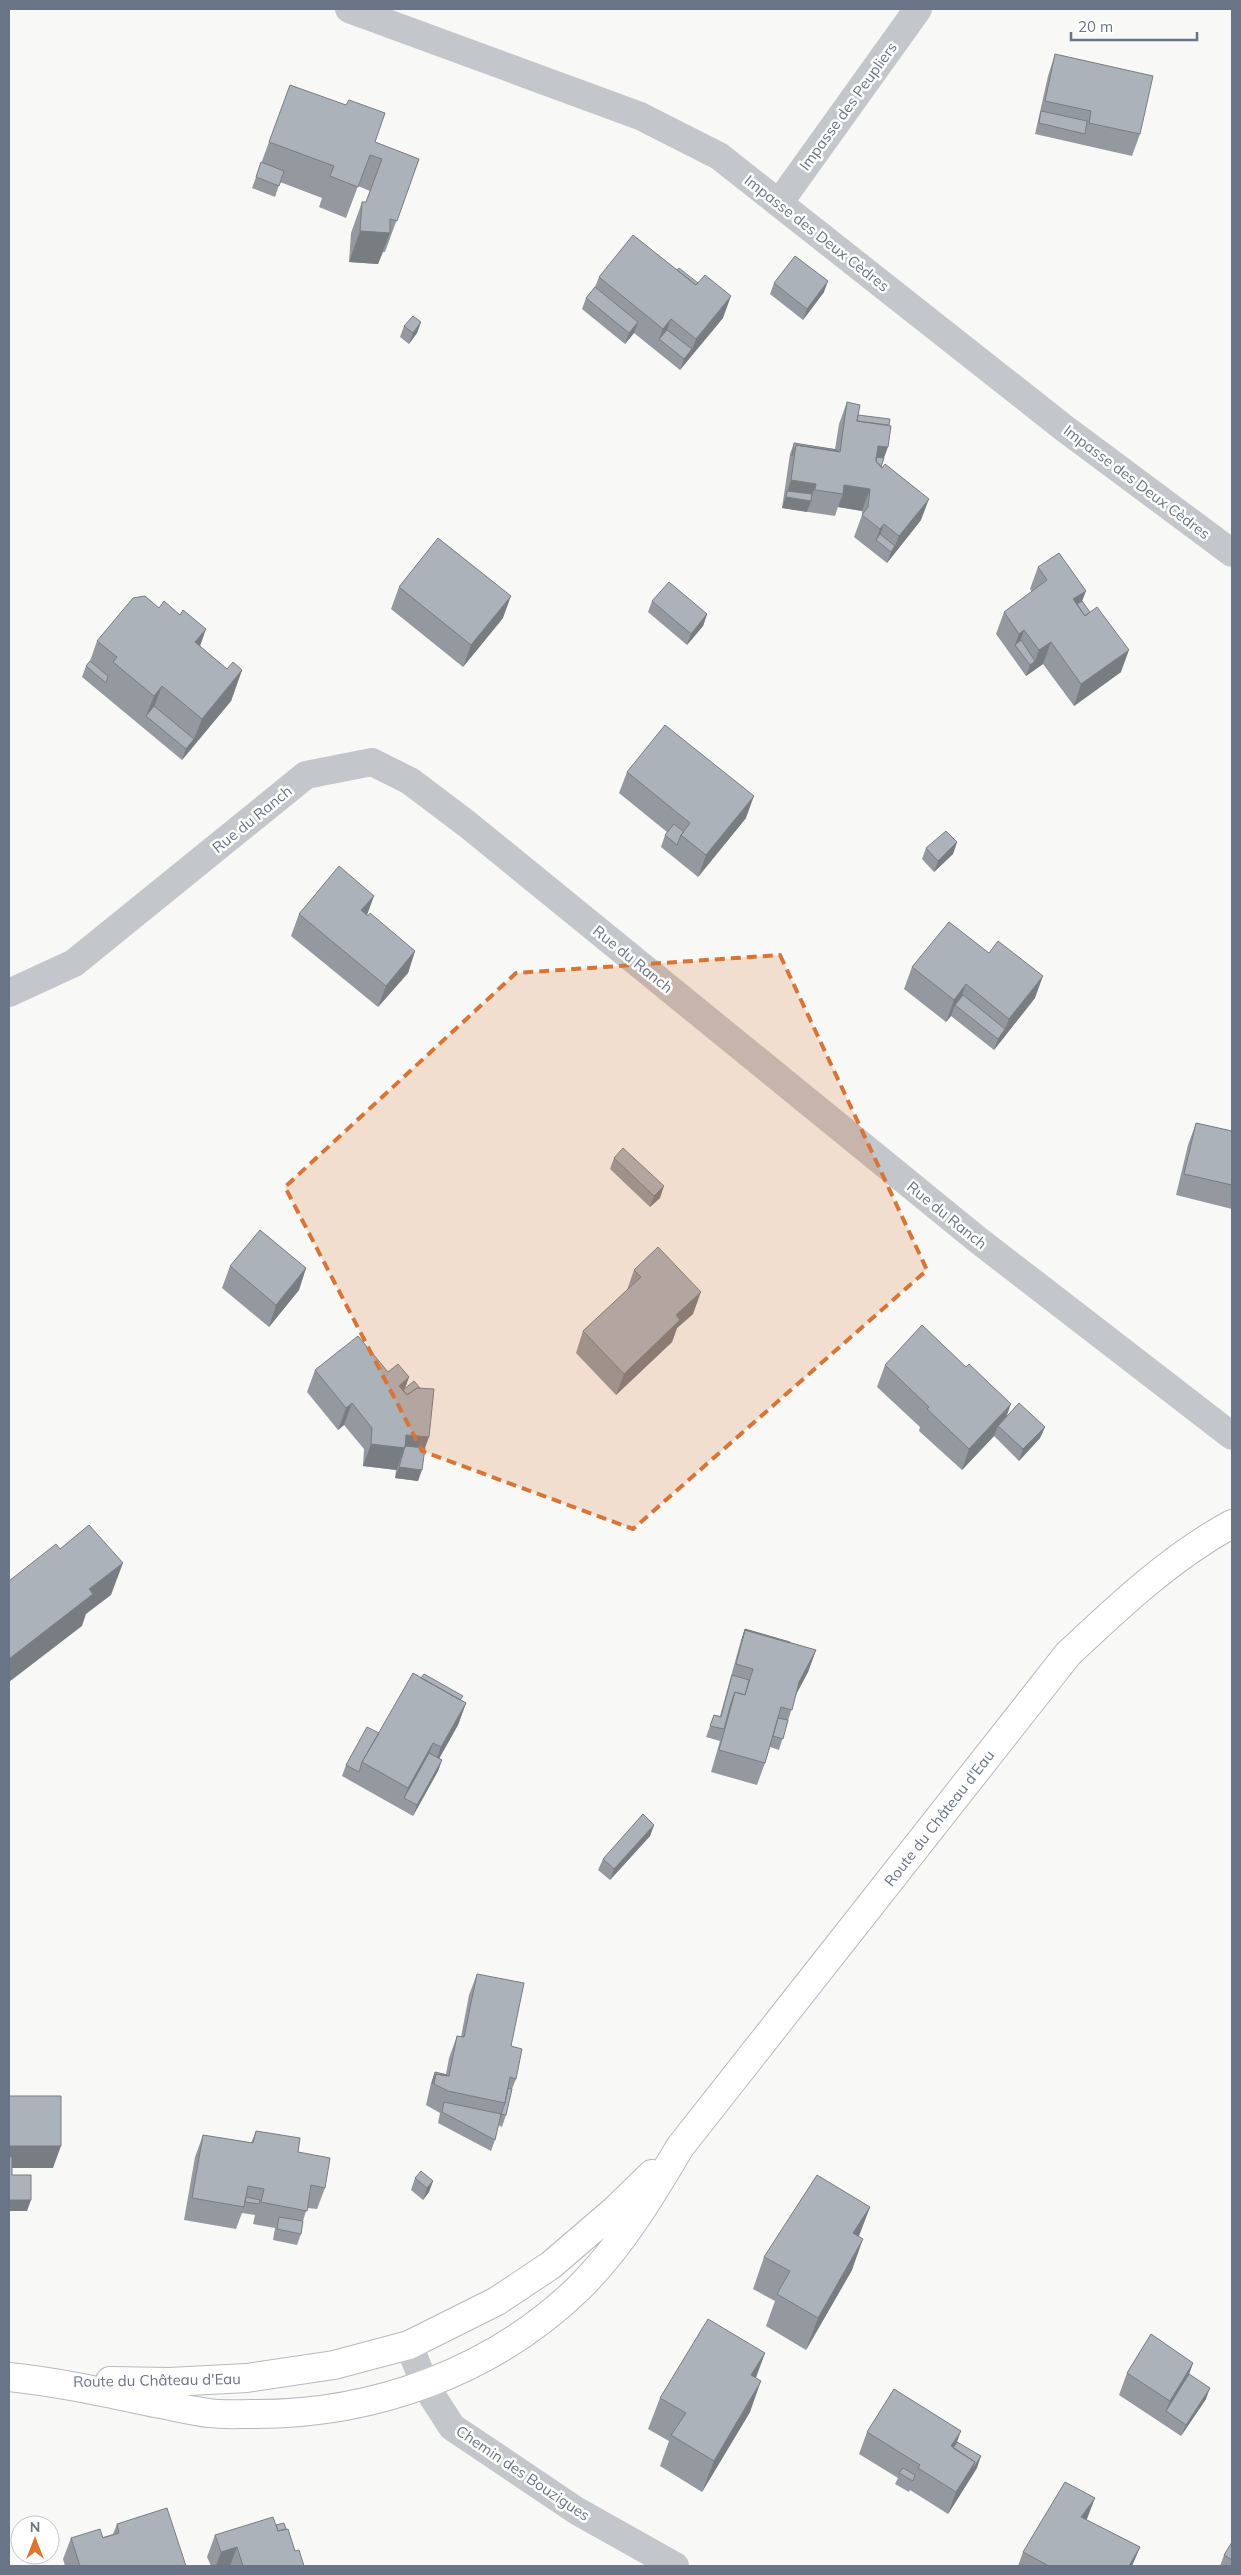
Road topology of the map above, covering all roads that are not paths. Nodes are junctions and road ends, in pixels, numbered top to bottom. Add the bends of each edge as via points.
1 (349, 9) edge
2 (918, 9) edge
3 (779, 203) junction
4 (1232, 553) edge
5 (9, 993) edge
6 (1232, 1436) edge
7 (1232, 1524) edge
8 (680, 2147) junction
9 (409, 2345) junction
10 (9, 2377) edge
11 (42, 2380) junction
12 (425, 2386) junction
13 (675, 2566) edge

1 - 3 street, Impasse des Deux Cèdres via 640,116 719,156
2 - 3 street, Impasse des Peupliers
3 - 4 street, Impasse des Deux Cèdres via 1064,428
5 - 6 street, Rue du Ranch via 74,963 306,775 372,762 410,781 467,824 978,1240
7 - 8 street, Route du Château d'Eau via 1164,1569 1115,1609 1068,1654
8 - 9 street, Route du Château d'Eau via 615,2210 551,2265 497,2301
8 - 12 street, Route du Château d'Eau via 634,2223 580,2286 524,2333
9 - 11 street, Route du Château d'Eau via 334,2365 247,2378 169,2382
9 - 12 street, Chemin des Bouzigues
10 - 11 street, Route du Château d'Eau
11 - 12 street, Route du Château d'Eau via 210,2414 329,2411
12 - 13 street, Chemin des Bouzigues via 452,2427 488,2453 577,2511

